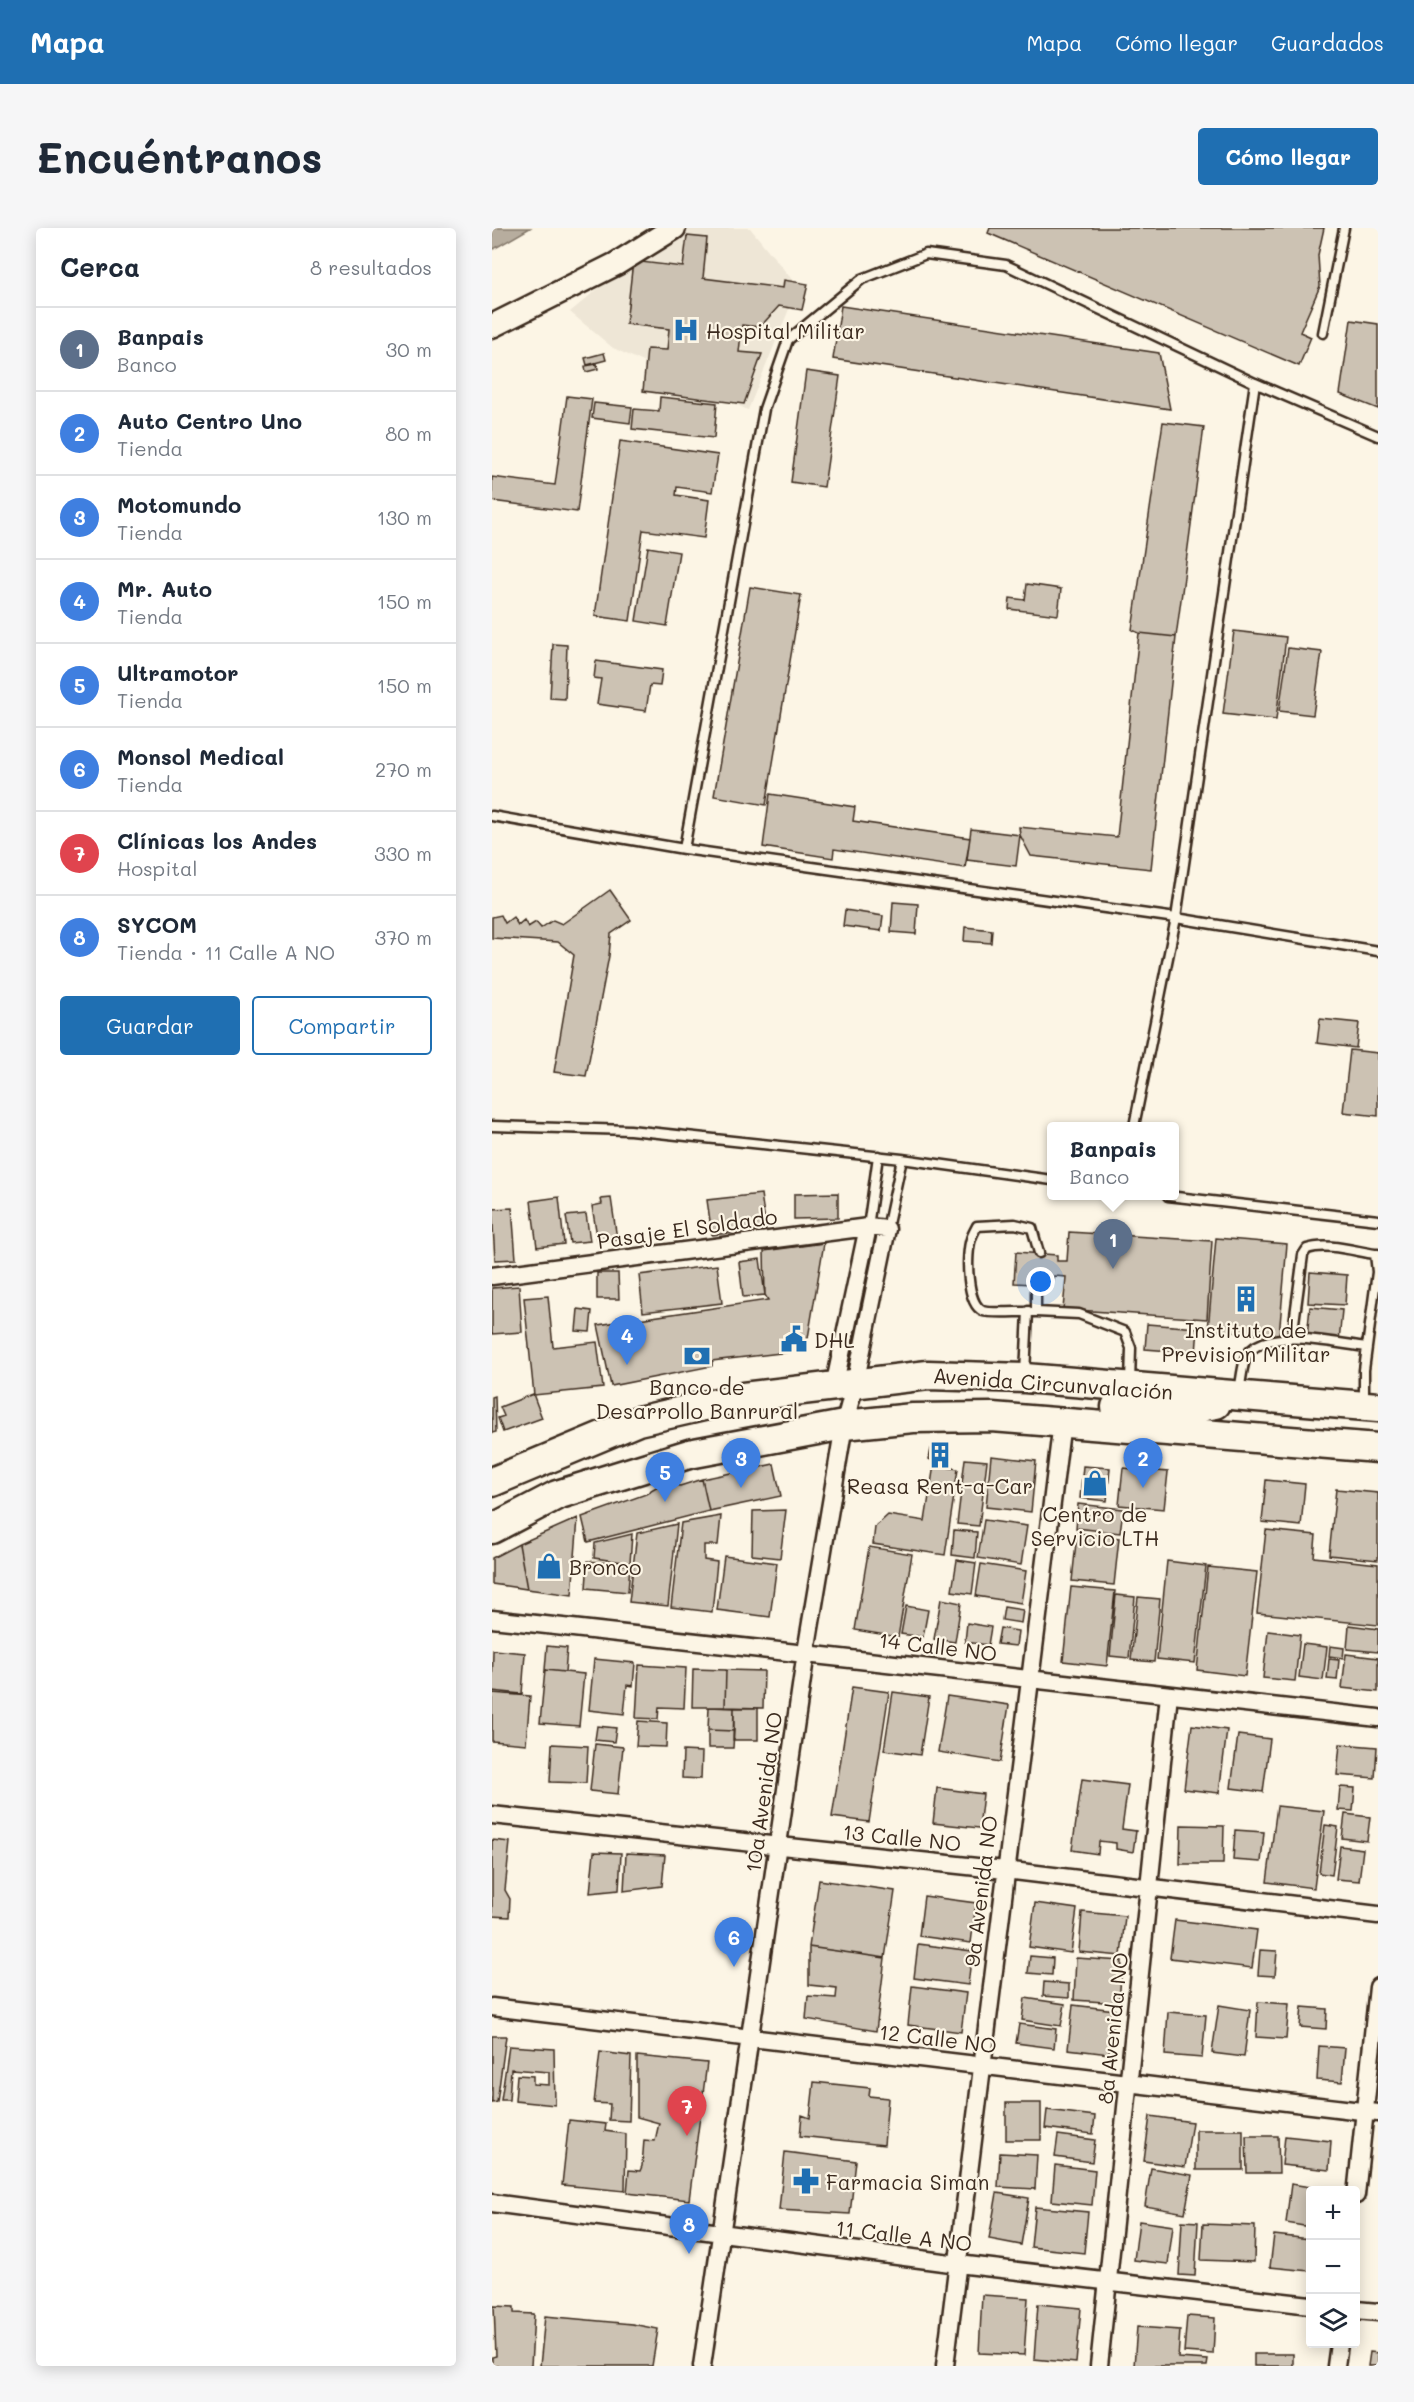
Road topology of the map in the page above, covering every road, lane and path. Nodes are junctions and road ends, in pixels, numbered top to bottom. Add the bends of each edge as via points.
1 (674, 228) edge
2 (1344, 228) edge
3 (492, 326) edge
4 (1323, 333) dead end
5 (1255, 383) junction
6 (1378, 436) edge
7 (492, 816) edge
8 (684, 849) junction
9 (1176, 918) junction
10 (1378, 951) edge
11 (1135, 1122) edge
12 (492, 1125) edge
13 (878, 1156) junction
14 (902, 1159) junction
15 (1047, 1179) edge
16 (1179, 1197) edge
17 (1378, 1220) edge
18 (868, 1227) junction
19 (887, 1228) junction
20 (1039, 1253) dead end
21 (1376, 1254) edge
22 (492, 1276) edge
23 (1036, 1284) dead end
24 (1032, 1311) junction
25 (1292, 1338) junction
26 (1367, 1347) junction
27 (1025, 1378) junction
28 (844, 1385) junction
29 (1130, 1387) junction
30 (1238, 1396) junction
31 (1371, 1406) edge
32 (1062, 1422) junction
33 (844, 1425) junction
34 (1378, 1448) edge
35 (492, 1482) edge
36 (492, 1529) edge
37 (492, 1619) edge
38 (806, 1652) junction
39 (1030, 1680) junction
40 (1169, 1695) junction
41 (1378, 1718) edge
42 (492, 1815) edge
43 (777, 1847) junction
44 (1005, 1870) junction
45 (1149, 1889) junction
46 (1378, 1915) edge
47 (1378, 1987) edge
48 (492, 2007) edge
49 (751, 2038) junction
50 (983, 2066) junction
51 (1129, 2083) junction
52 (1371, 2113) edge
53 (1358, 2186) edge
54 (492, 2203) edge
55 (722, 2234) junction
56 (958, 2264) junction
57 (1108, 2282) junction
58 (1306, 2304) edge
59 (1360, 2310) edge
60 (1378, 2312) edge
61 (1338, 2348) edge
62 (702, 2366) edge
63 (945, 2366) edge
64 (1100, 2366) edge
65 (1336, 2366) edge

1 - 3 street via 616,264
2 - 4 lane
5 - 6 lane
5 - 8 lane via 1006,265 926,254 862,279 788,340 764,408
5 - 9 lane
7 - 8 lane
8 - 9 lane
9 - 10 lane
9 - 11 lane
12 - 13 lane via 630,1130
13 - 14 lane
13 - 18 lane
14 - 15 lane
14 - 19 lane
16 - 17 lane
18 - 19 street, Pasaje El Soldado
18 - 22 street, Pasaje El Soldado
18 - 28 street, 10a Avenida NO
19 - 28 street, 10a Avenida NO
20 - 24 lane via 1032,1228 1015,1224 977,1226 971,1239 969,1276 977,1306 984,1311
21 - 25 lane via 1307,1249
21 - 26 lane
23 - 24 lane
24 - 27 lane
24 - 29 lane via 1079,1314 1125,1332 1131,1348
25 - 26 lane
25 - 30 lane via 1268,1341 1250,1350
26 - 31 lane via 1364,1370
27 - 28 highway, Avenida Circunvalación via 928,1375
27 - 29 highway, Avenida Circunvalación
28 - 33 street, 10a Avenida NO
28 - 35 highway, Avenida Circunvalación via 743,1397 638,1421
29 - 30 highway, Avenida Circunvalación
30 - 31 highway, Avenida Circunvalación
30 - 32 highway via 1178,1411 1076,1404 1065,1411
32 - 33 highway, Avenida Circunvalación via 992,1417 913,1418
32 - 34 highway, Avenida Circunvalación
32 - 39 street, 9a Avenida NO
33 - 36 highway, Avenida Circunvalación via 689,1454 557,1495
33 - 38 street, 10a Avenida NO
37 - 38 street, 14 Calle NO
38 - 39 street, 14 Calle NO
38 - 43 street, 10a Avenida NO
39 - 40 street, 14 Calle NO
39 - 44 street, 9a Avenida NO
40 - 41 street, 14 Calle NO
40 - 45 street, 8a Avenida NO
42 - 43 street, 13 Calle NO
43 - 44 street, 13 Calle NO
43 - 49 street, 10a Avenida NO
44 - 45 street, 13 Calle NO
44 - 50 street, 9a Avenida NO
45 - 46 street, 13 Calle NO
45 - 51 street, 8a Avenida NO
47 - 52 street
48 - 49 street, 12 Calle NO
49 - 50 street, 12 Calle NO
49 - 55 street, 10a Avenida NO
50 - 51 street, 12 Calle NO
50 - 56 street, 9a Avenida NO
51 - 52 street, 12 Calle NO
51 - 57 street, 8a Avenida NO
52 - 53 street
54 - 55 street, 11 Calle A NO
55 - 56 street, 11 Calle A NO
55 - 62 street, 10a Avenida NO
56 - 57 street, 11 Calle A NO
56 - 63 street, 9a Avenida NO
57 - 58 street, 11 Calle A NO
57 - 64 street, 8a Avenida NO
59 - 60 street
61 - 65 street

